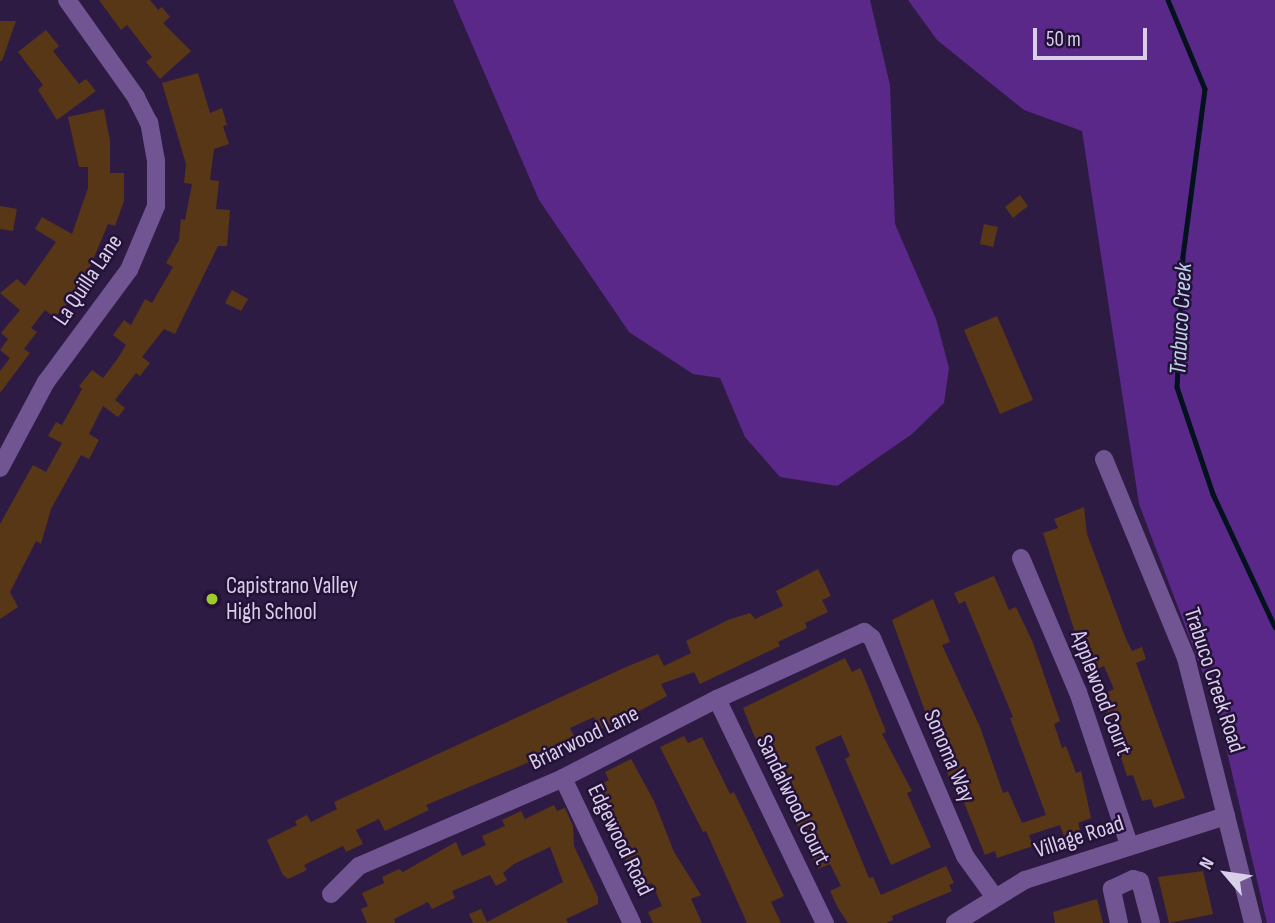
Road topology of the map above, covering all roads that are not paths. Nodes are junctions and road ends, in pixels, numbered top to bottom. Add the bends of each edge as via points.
1 (67, 0) edge
2 (1104, 459) dead end
3 (0, 468) edge
4 (1021, 558) dead end
5 (864, 632) joint
6 (717, 699) junction
7 (563, 778) junction
8 (1226, 816) junction
9 (1130, 847) junction
10 (331, 894) dead end
11 (994, 896) junction
12 (630, 922) edge
13 (825, 923) edge
14 (955, 923) edge
15 (1119, 923) edge
16 (1151, 923) edge
17 (1253, 923) edge

1 - 3 street, La Quilla Lane via 136,97 149,123 156,161 156,206 129,270 46,382
2 - 8 street, Trabuco Creek Road via 1186,658
4 - 9 street, Applewood Court via 1078,692
5 - 6 street, Briarwood Lane
5 - 11 street, Sonoma Way via 872,638 965,856
6 - 7 street, Briarwood Lane
6 - 13 street, Sandalwood Court
7 - 10 street, Briarwood Lane via 359,866
7 - 12 street, Edgewood Road
8 - 9 street, Village Road
8 - 17 street, Trabuco Creek Road
9 - 11 street, Village Road via 1024,880
11 - 14 street, Village Road
15 - 16 street via 1112,889 1133,879 1140,881

